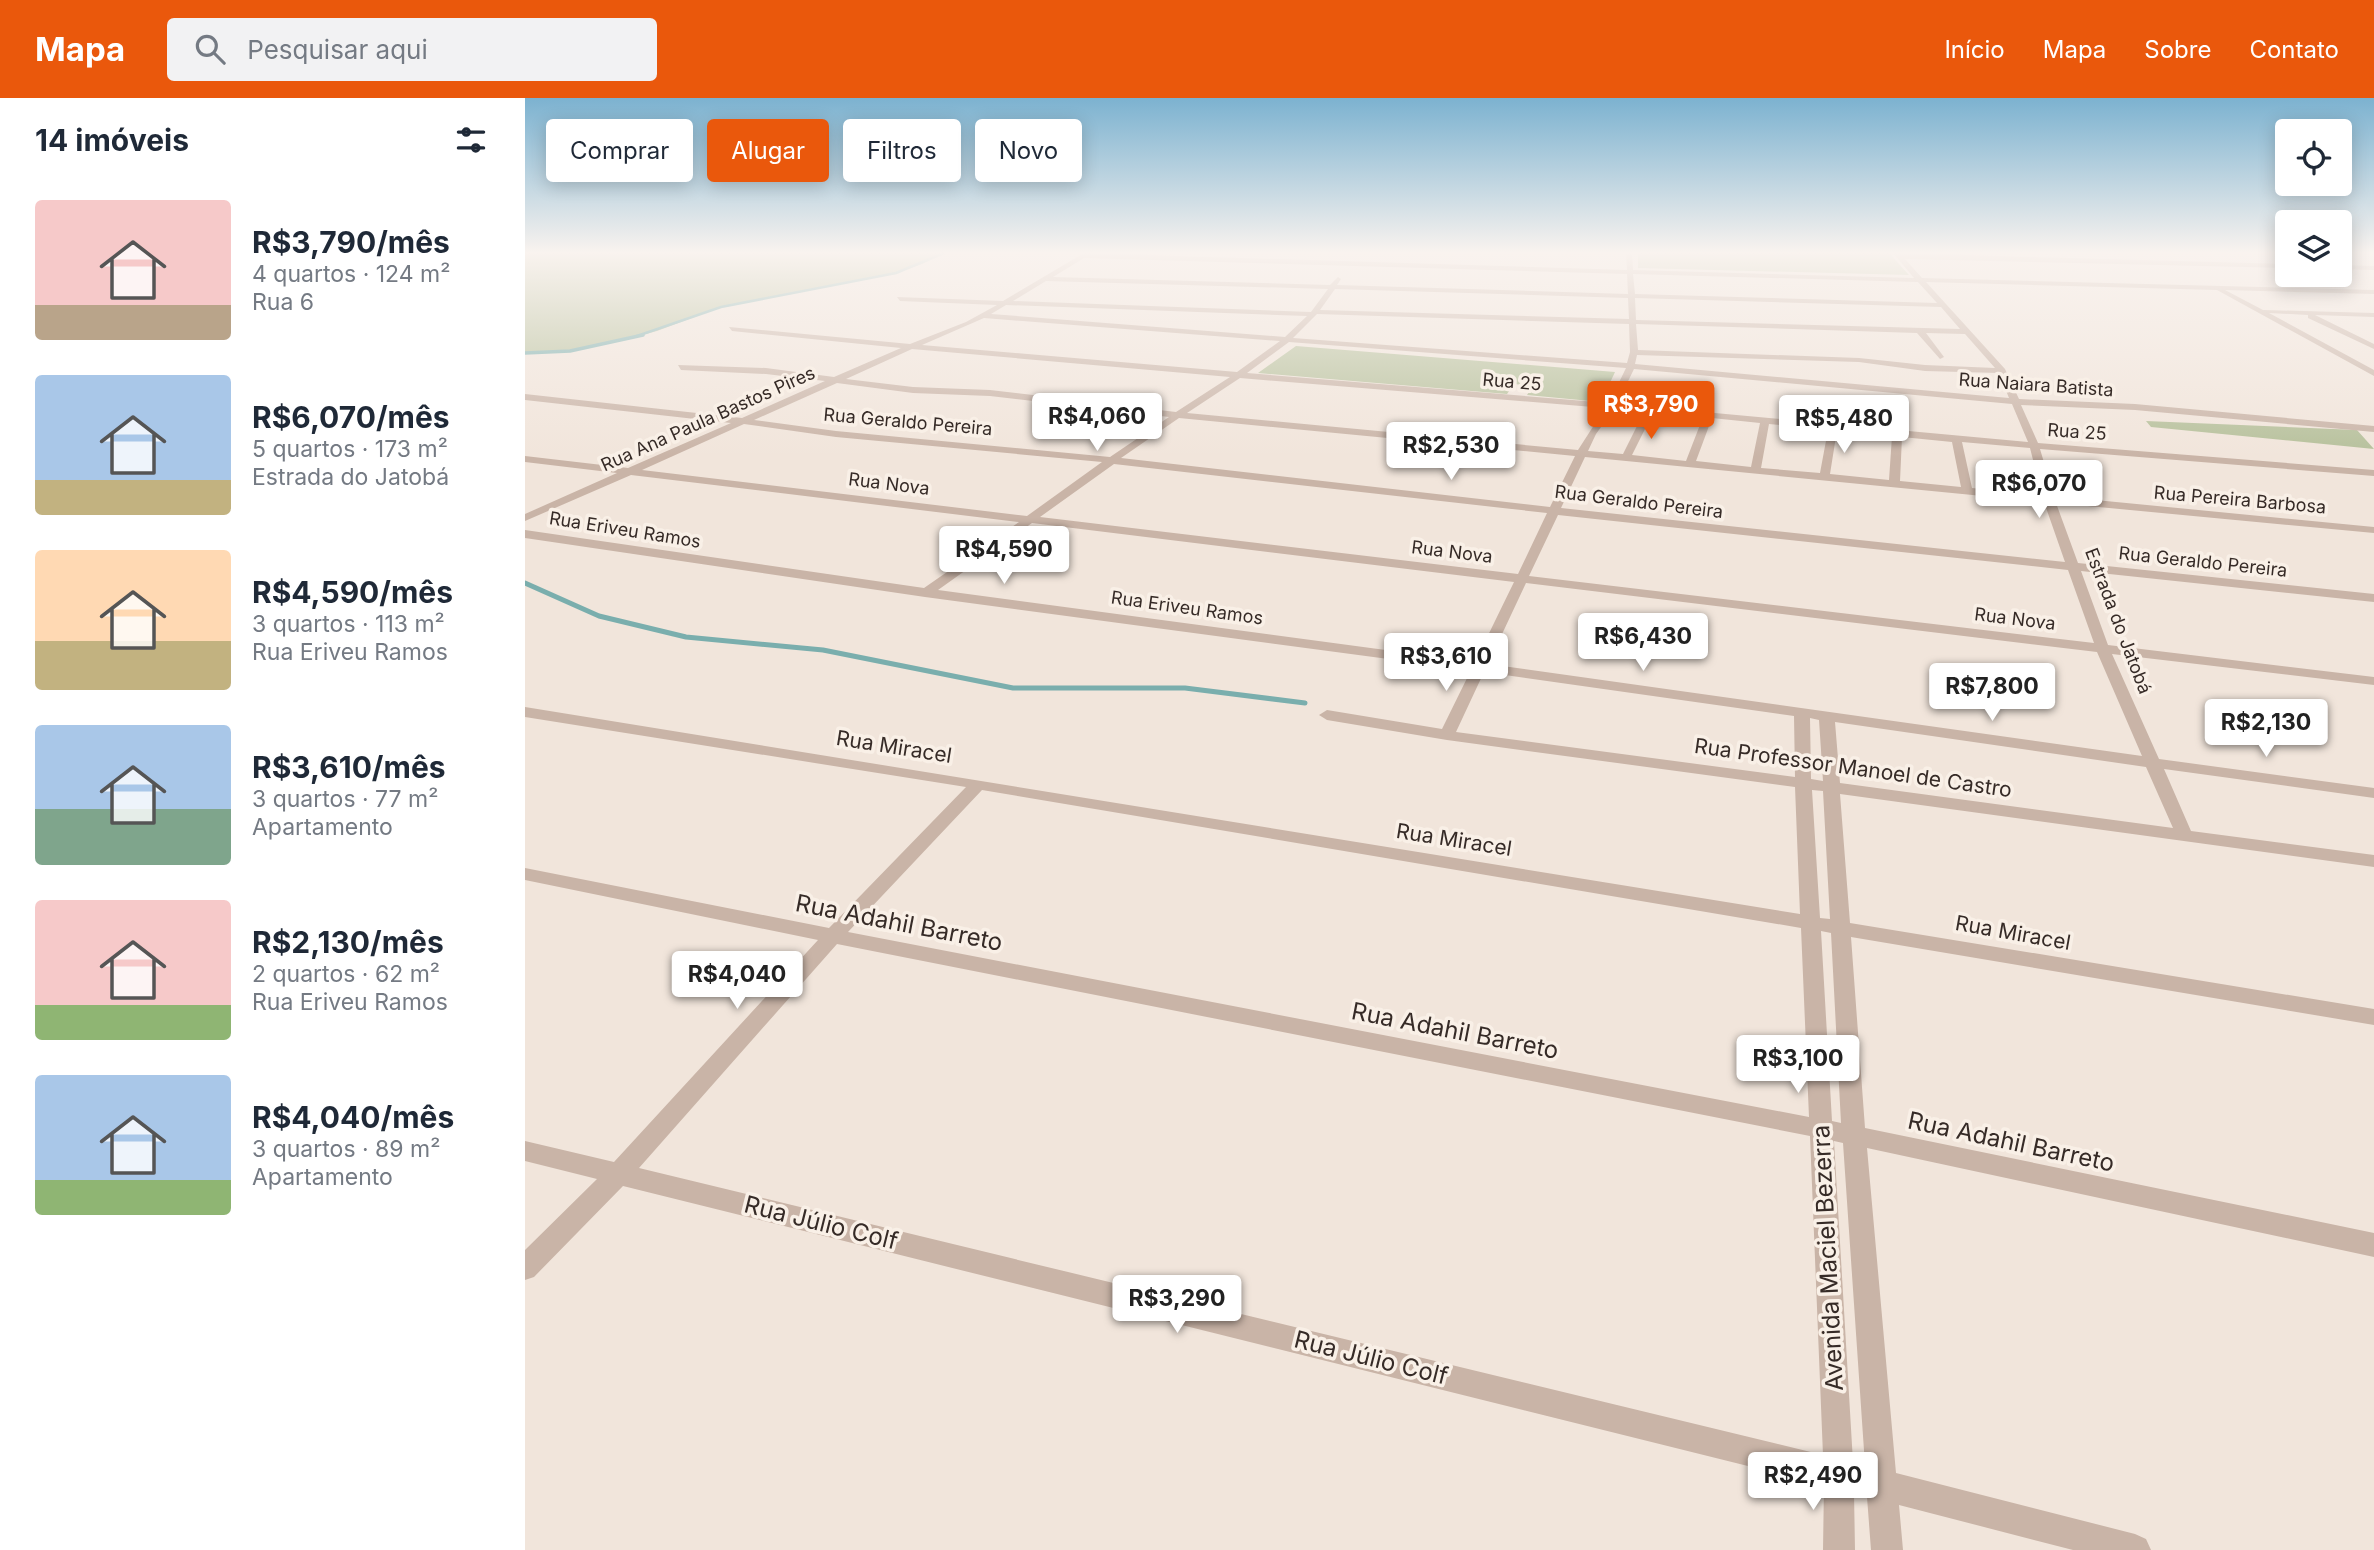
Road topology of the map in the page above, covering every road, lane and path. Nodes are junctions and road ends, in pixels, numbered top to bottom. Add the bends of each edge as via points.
1 (972, 321) edge
2 (1042, 321) edge
3 (1235, 321) edge
4 (1307, 321) edge
5 (1589, 321) edge
6 (1958, 321) edge
7 (2277, 321) edge
8 (2321, 321) edge
9 (1633, 322) junction
10 (1165, 323) dead end
11 (732, 330) dead end
12 (1156, 330) junction
13 (1920, 331) junction
14 (1969, 332) junction
15 (1217, 335) junction
16 (1289, 341) junction
17 (912, 346) junction
18 (2325, 346) junction
19 (2374, 347) edge
20 (1634, 352) junction
21 (1940, 357) dead end
22 (681, 367) dead end
23 (1631, 368) junction
24 (2002, 371) junction
25 (2374, 373) edge
26 (1238, 375) junction
27 (836, 380) junction
28 (525, 397) edge
29 (2015, 401) junction
30 (1613, 406) junction
31 (1650, 410) junction
32 (1179, 414) junction
33 (1710, 415) junction
34 (1765, 421) junction
35 (742, 422) junction
36 (1833, 426) junction
37 (2374, 429) edge
38 (1897, 434) junction
39 (1956, 439) junction
40 (2034, 445) junction
41 (1582, 454) junction
42 (525, 458) edge
43 (1626, 458) junction
44 (1114, 461) junction
45 (1689, 465) junction
46 (1755, 471) junction
47 (629, 472) junction
48 (2374, 473) edge
49 (1824, 478) junction
50 (1894, 484) junction
51 (1967, 491) junction
52 (2049, 499) junction
53 (1556, 510) junction
54 (525, 518) edge
55 (1033, 519) junction
56 (2374, 530) edge
57 (525, 534) edge
58 (2074, 566) junction
59 (1524, 578) junction
60 (925, 593) junction
61 (2374, 598) edge
62 (2102, 647) junction
63 (1479, 667) junction
64 (2374, 681) edge
65 (525, 712) edge
66 (1802, 714) junction
67 (1327, 715) dead end
68 (1827, 717) junction
69 (1447, 735) junction
70 (2152, 763) junction
71 (978, 784) junction
72 (1803, 784) junction
73 (1832, 788) junction
74 (2374, 793) edge
75 (2185, 836) junction
76 (2374, 861) edge
77 (525, 874) edge
78 (1811, 923) junction
79 (1842, 928) junction
80 (832, 936) junction
81 (2374, 1017) edge
82 (1822, 1129) junction
83 (1854, 1136) junction
84 (525, 1151) edge
85 (620, 1173) junction
86 (2374, 1245) edge
87 (525, 1268) edge
88 (1839, 1474) junction
89 (1884, 1486) junction
90 (1839, 1550) edge
91 (1888, 1550) edge
92 (2135, 1550) edge

1 - 17 street, Rua Ana Paula Bastos Pires
2 - 12 street, Rua Naiara Batista
3 - 15 street
4 - 16 street
5 - 9 street
6 - 14 street, Estrada do Jatobá
7 - 18 street
8 - 19 street
9 - 13 street
9 - 20 street
10 - 12 street
11 - 17 street, Rua 25
12 - 15 street, Rua Naiara Batista
13 - 14 street
13 - 21 street
14 - 24 street, Estrada do Jatobá
15 - 16 street, Rua Naiara Batista
16 - 23 street, Rua Naiara Batista
16 - 26 street
17 - 26 street, Rua 25
17 - 27 street, Rua Ana Paula Bastos Pires
18 - 19 street
18 - 25 street
20 - 23 street
20 - 24 street via 1859,360
22 - 27 street, Rua Pereira Barbosa
23 - 29 street, Rua Naiara Batista
23 - 30 street
24 - 29 street, Estrada do Jatobá
26 - 30 street, Rua 25
26 - 32 street
27 - 32 street, Rua Pereira Barbosa
27 - 35 street, Rua Ana Paula Bastos Pires
28 - 35 street, Rua Geraldo Pereira
29 - 37 street, Rua Naiara Batista
29 - 40 street, Estrada do Jatobá
30 - 31 street, Rua 25
30 - 41 street
31 - 33 street, Rua 25
31 - 43 street
32 - 41 street, Rua Pereira Barbosa
32 - 44 street
33 - 34 street, Rua 25
33 - 45 street
34 - 36 street, Rua 25
34 - 46 street
35 - 44 street, Rua Geraldo Pereira
35 - 47 street, Rua Ana Paula Bastos Pires
36 - 38 street, Rua 25
36 - 49 street
38 - 39 street, Rua 25
38 - 50 street
39 - 40 street, Rua 25
39 - 51 street
40 - 48 street, Rua 25
40 - 52 street, Estrada do Jatobá
41 - 43 street, Rua Pereira Barbosa
41 - 53 street
42 - 47 street, Rua Nova
43 - 45 street, Rua Pereira Barbosa
44 - 53 street, Rua Geraldo Pereira
44 - 55 street
45 - 46 street, Rua Pereira Barbosa
46 - 49 street, Rua Pereira Barbosa
47 - 54 street, Rua Ana Paula Bastos Pires
47 - 55 street, Rua Nova
49 - 50 street, Rua Pereira Barbosa
50 - 51 street, Rua Pereira Barbosa
51 - 52 street, Rua Pereira Barbosa
52 - 56 street, Rua Pereira Barbosa
52 - 58 street, Estrada do Jatobá
53 - 58 street, Rua Geraldo Pereira
53 - 59 street
55 - 59 street, Rua Nova
55 - 60 street
57 - 60 street, Rua Eriveu Ramos
58 - 61 street, Rua Geraldo Pereira
58 - 62 street, Estrada do Jatobá
59 - 62 street, Rua Nova
59 - 63 street
60 - 63 street, Rua Eriveu Ramos
62 - 64 street, Rua Nova
62 - 70 street, Estrada do Jatobá
63 - 66 street, Rua Eriveu Ramos
63 - 69 street
65 - 71 street, Rua Miracel
66 - 68 street, Rua Eriveu Ramos
66 - 72 street, Avenida Maciel Bezerra
67 - 69 street, Rua Professor Manoel de Castro
68 - 70 street
68 - 73 street, Avenida Maciel Bezerra
69 - 72 street, Rua Professor Manoel de Castro
70 - 74 street
70 - 75 street, Estrada do Jatobá
71 - 78 street, Rua Miracel
71 - 80 street
72 - 73 street, Rua Professor Manoel de Castro
72 - 78 street, Avenida Maciel Bezerra
73 - 75 street, Rua Professor Manoel de Castro
73 - 79 street, Avenida Maciel Bezerra
75 - 76 street, Rua Professor Manoel de Castro
77 - 80 street, Rua Adahil Barreto
78 - 79 street, Rua Miracel
78 - 82 street, Avenida Maciel Bezerra
79 - 81 street, Rua Miracel
79 - 83 street, Avenida Maciel Bezerra
80 - 82 street, Rua Adahil Barreto
80 - 85 street
82 - 83 street, Rua Adahil Barreto
82 - 88 street, Avenida Maciel Bezerra
83 - 86 street, Rua Adahil Barreto
83 - 89 street, Avenida Maciel Bezerra
84 - 85 street, Rua Júlio Colf
85 - 87 street
85 - 88 street, Rua Júlio Colf
88 - 89 street, Rua Júlio Colf
88 - 90 street, Avenida Maciel Bezerra
89 - 91 street, Avenida Maciel Bezerra
89 - 92 street, Rua Júlio Colf

